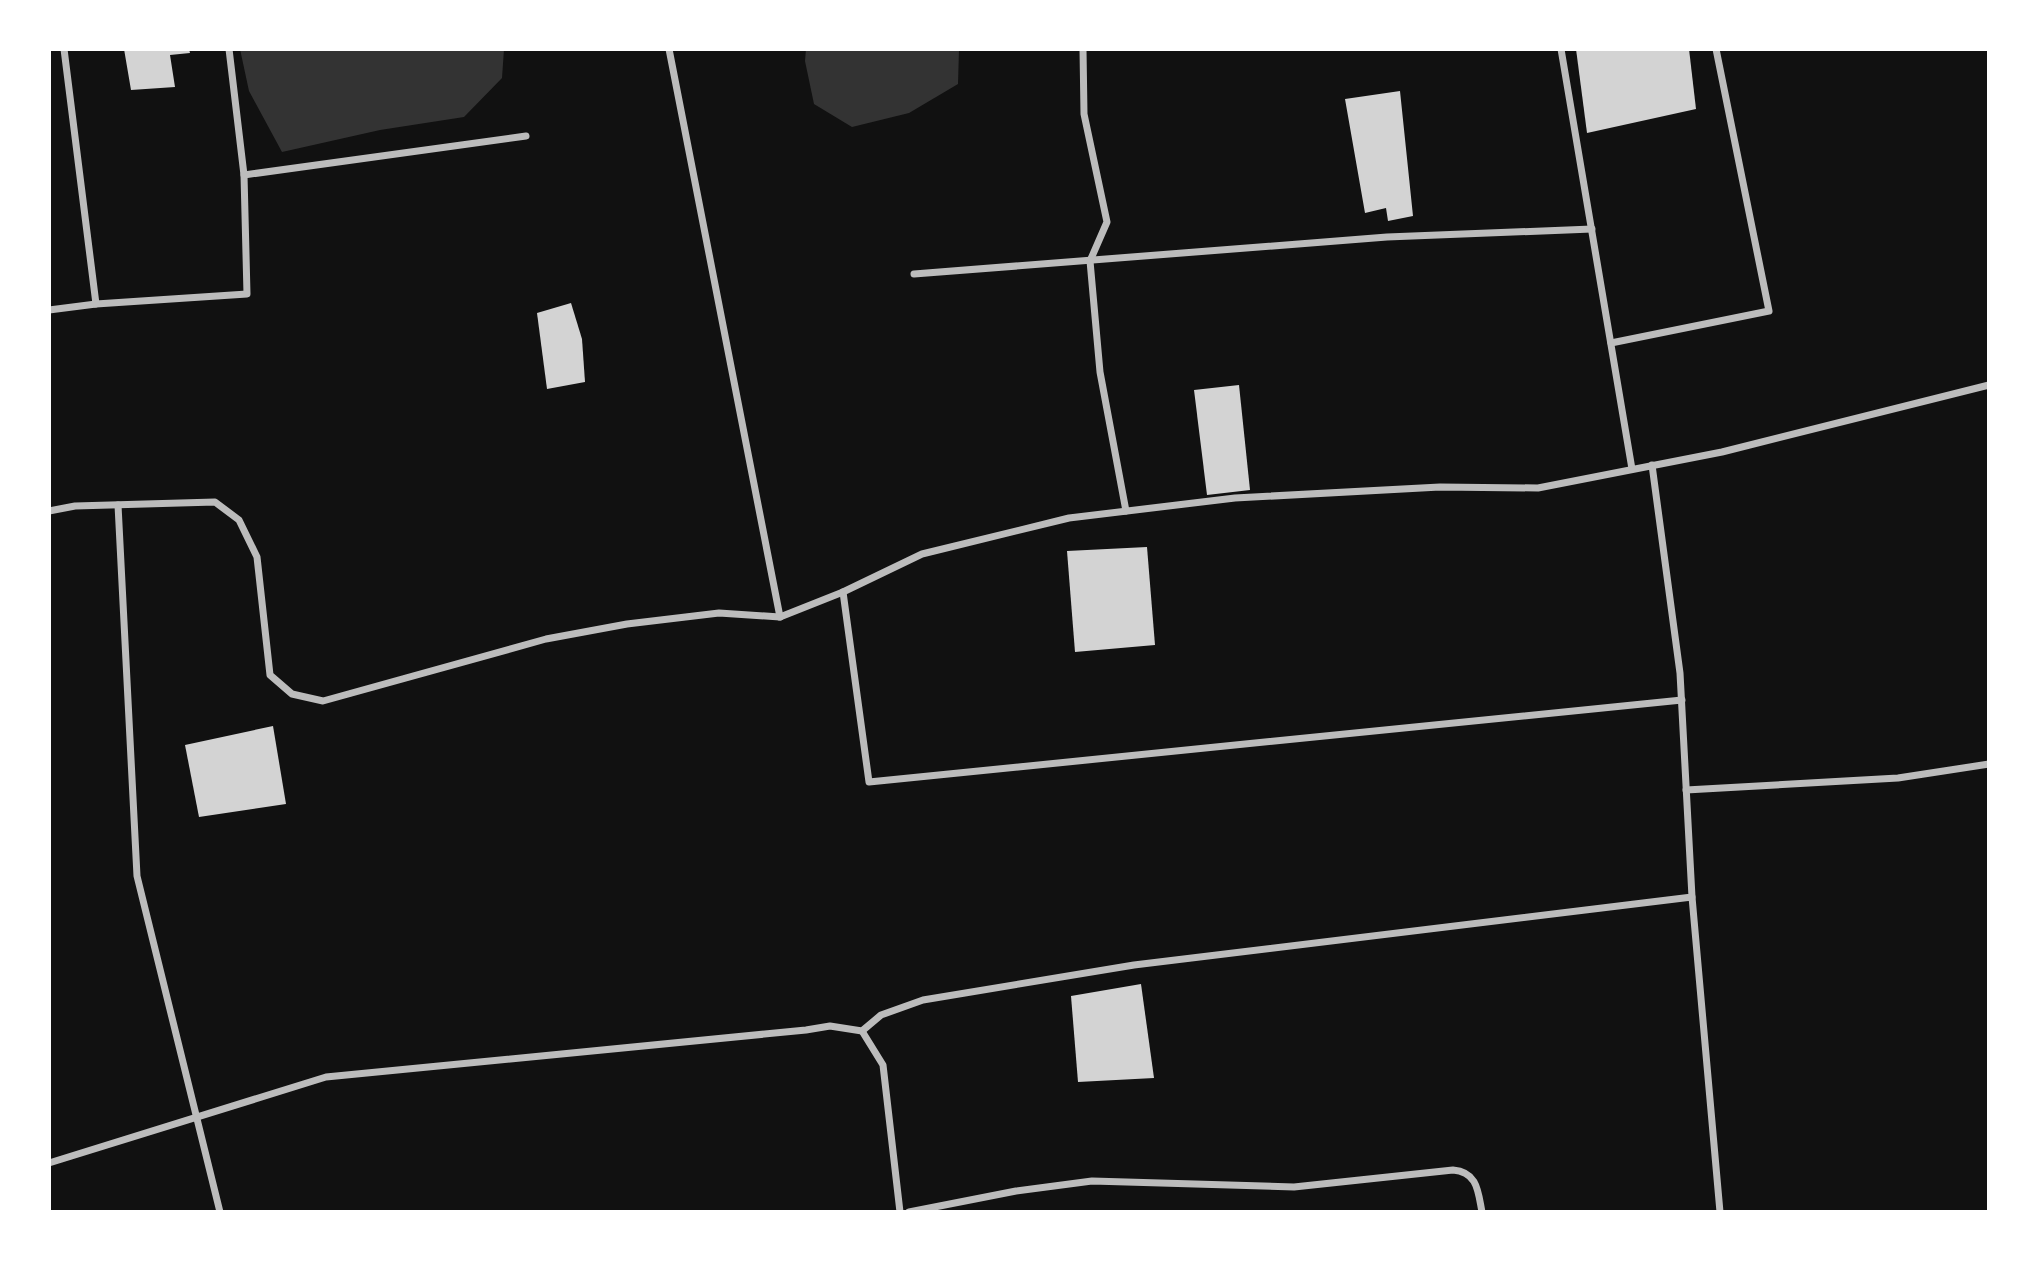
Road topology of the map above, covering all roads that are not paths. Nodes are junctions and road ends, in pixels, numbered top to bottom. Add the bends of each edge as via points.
1 (64, 49) edge
2 (229, 49) edge
3 (669, 49) edge
4 (1083, 49) edge
5 (1562, 49) edge
6 (1716, 49) edge
7 (526, 136) dead end
8 (244, 176) junction
9 (1592, 229) junction
10 (1090, 261) junction
11 (914, 274) dead end
12 (96, 304) junction
13 (49, 310) edge
14 (1611, 343) junction
15 (1989, 385) edge
16 (1652, 465) junction
17 (1632, 469) junction
18 (118, 505) junction
19 (49, 511) edge
20 (1125, 511) junction
21 (843, 592) junction
22 (780, 617) junction
23 (1682, 700) junction
24 (1989, 765) edge
25 (1686, 790) junction
26 (1692, 897) junction
27 (862, 1031) junction
28 (197, 1117) junction
29 (49, 1163) edge
30 (220, 1212) edge
31 (900, 1212) edge
32 (909, 1212) edge
33 (1482, 1212) edge
34 (1720, 1212) edge

1 - 12 street
2 - 8 street
3 - 22 street
4 - 10 street via 1084,114 1107,222
5 - 9 street
6 - 14 street via 1769,311
7 - 8 street
8 - 12 street via 247,294
9 - 10 street via 1387,237
9 - 14 street
10 - 11 street
10 - 20 street via 1100,372
12 - 13 street
14 - 17 street
15 - 16 street via 1722,452
16 - 17 street
16 - 23 street
17 - 20 street via 1538,488 1440,487 1236,498
18 - 19 street
18 - 22 street via 215,502 239,520 257,557 270,675 292,694 323,701 547,639 627,624 719,613
18 - 28 street via 137,876
20 - 21 street via 1069,518 922,554
21 - 22 street
21 - 23 street via 869,782
23 - 25 street
24 - 25 street via 1899,778
25 - 26 street
26 - 27 street via 1121,967 923,1000 881,1015
26 - 34 street
27 - 28 street via 830,1026 326,1077
27 - 31 street via 883,1065
28 - 29 street
28 - 30 street
32 - 33 street via 1093,1181 1294,1187 1453,1170 1470,1174 1477,1184

